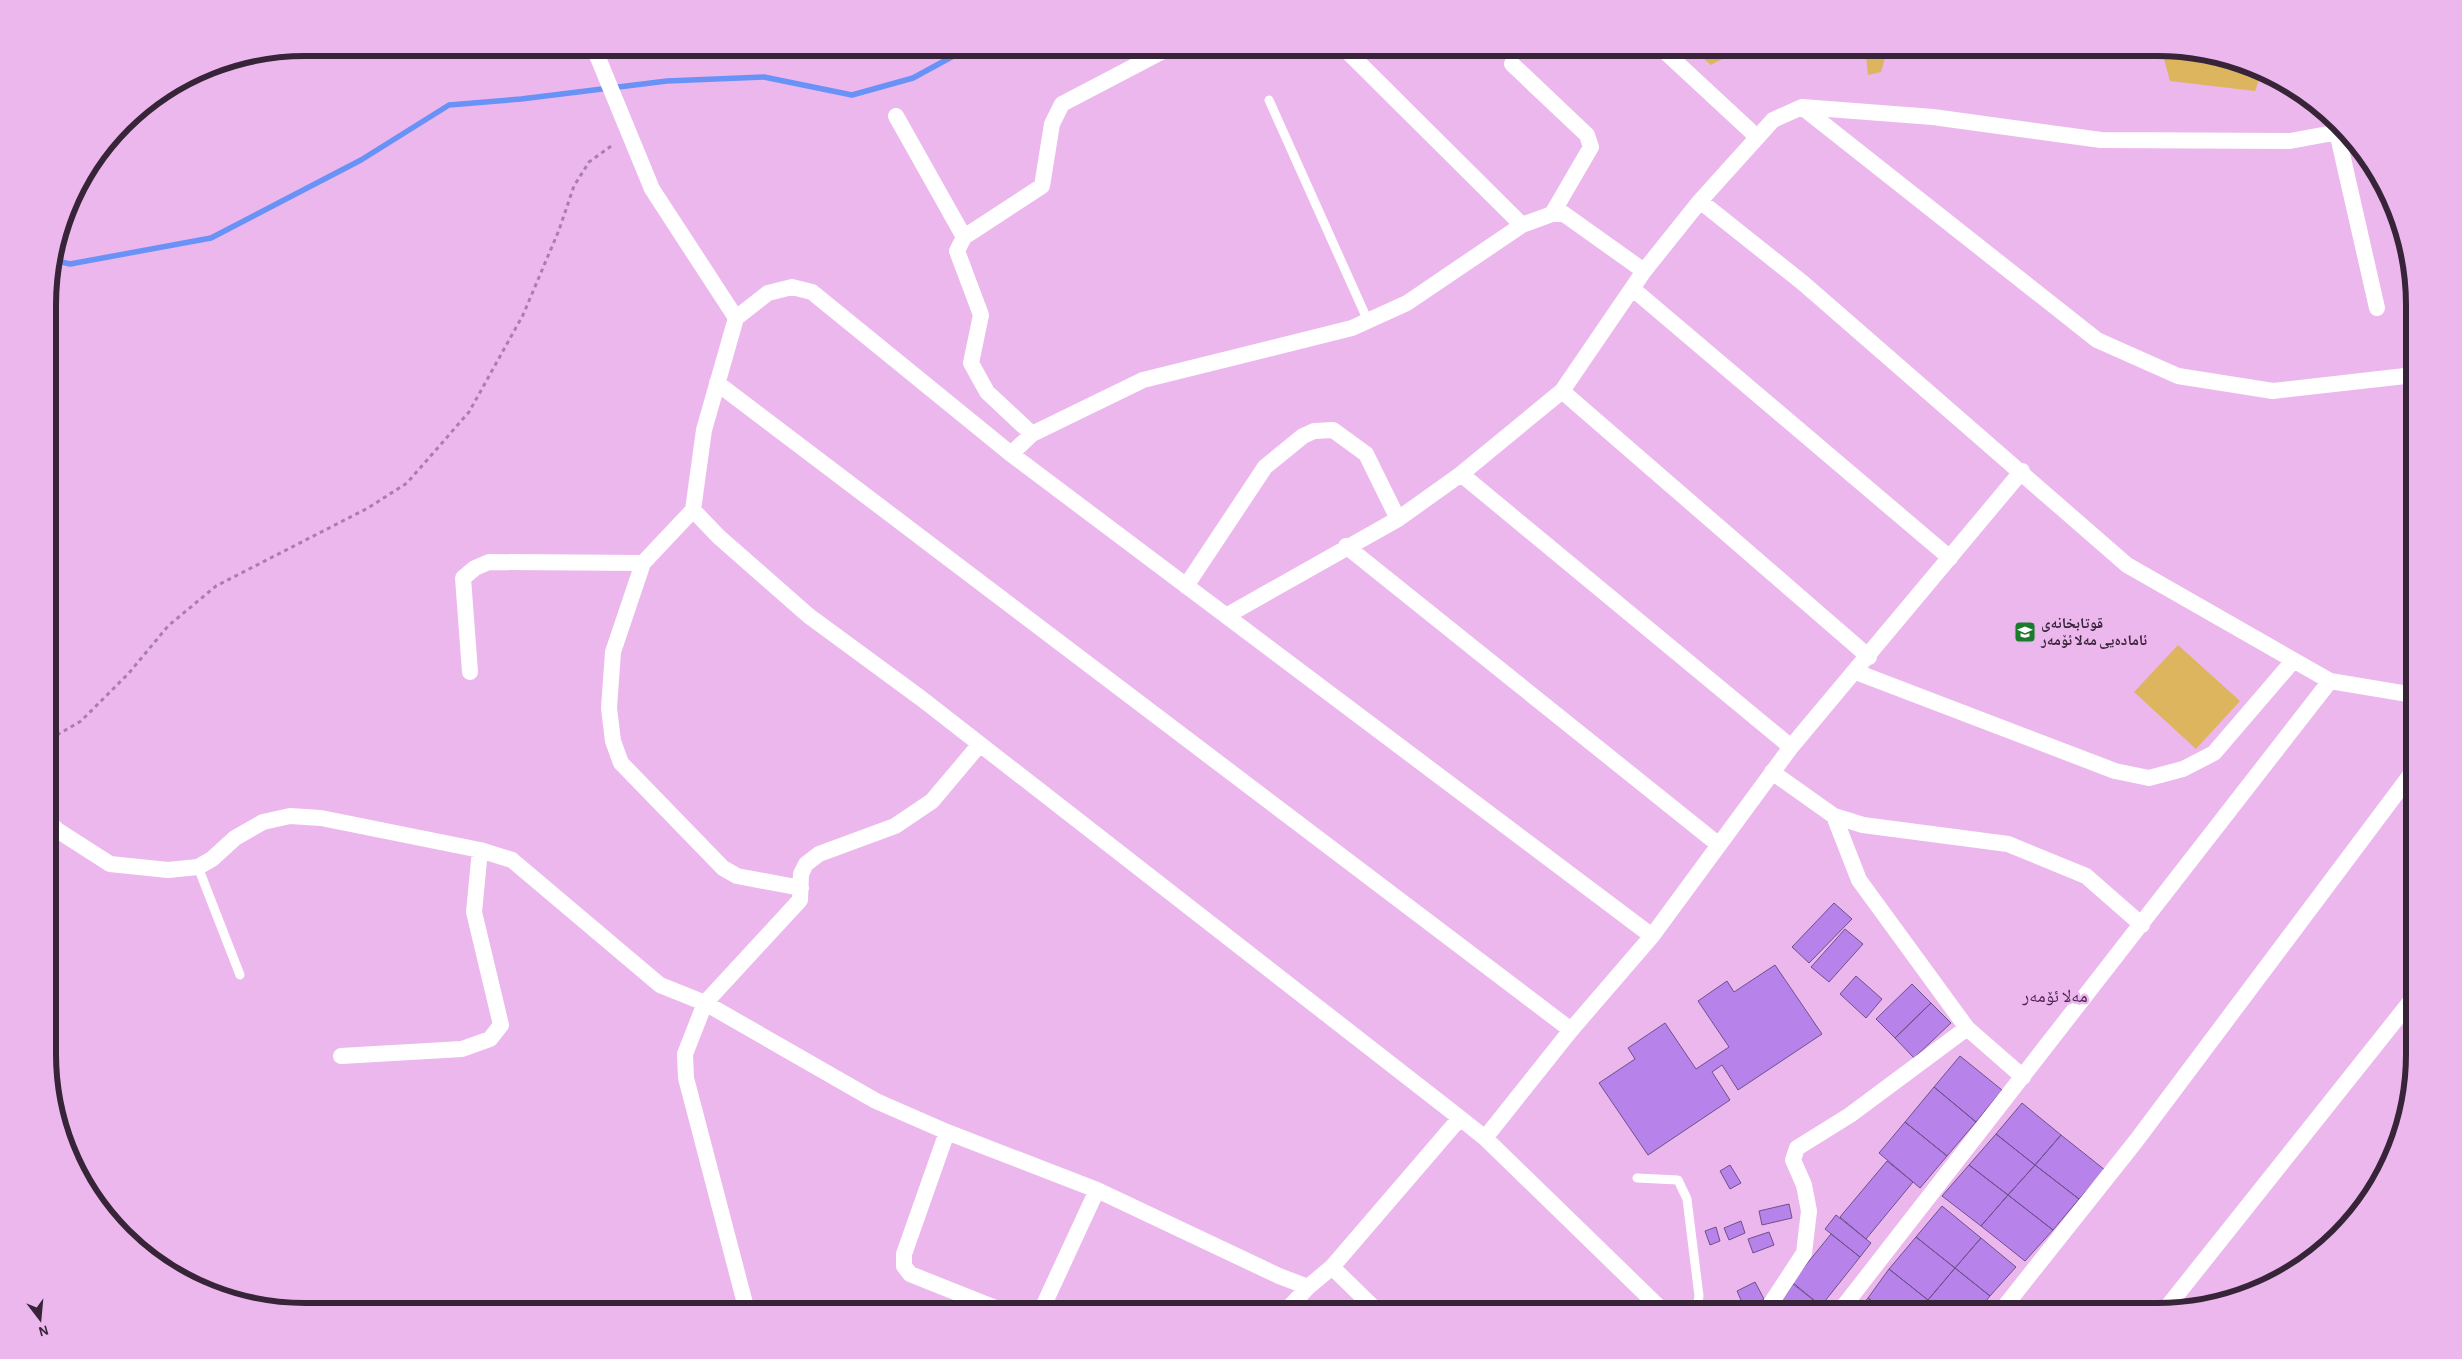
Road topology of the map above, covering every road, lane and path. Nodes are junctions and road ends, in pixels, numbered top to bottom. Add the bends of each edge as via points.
1 (598, 56) edge
2 (1154, 56) edge
3 (1352, 56) edge
4 (1670, 56) edge
5 (1512, 64) dead end
6 (1268, 100) dead end
7 (1802, 107) junction
8 (896, 116) dead end
9 (629, 133) junction
10 (2336, 133) edge
11 (1757, 137) junction
12 (2341, 138) edge
13 (1700, 201) junction
14 (1552, 214) junction
15 (1522, 225) junction
16 (964, 237) junction
17 (1644, 271) junction
18 (1633, 289) junction
19 (2377, 308) dead end
20 (736, 318) junction
21 (1368, 321) junction
22 (2406, 376) edge
23 (716, 383) junction
24 (1562, 391) junction
25 (1032, 434) junction
26 (1011, 454) junction
27 (2022, 471) junction
28 (1461, 474) junction
29 (693, 510) junction
30 (1398, 518) junction
31 (1346, 546) junction
32 (1950, 558) junction
33 (643, 563) junction
34 (1186, 586) junction
35 (1226, 616) junction
36 (1869, 657) junction
37 (2293, 660) junction
38 (470, 672) dead end
39 (1856, 672) junction
40 (2330, 681) junction
41 (2406, 694) edge
42 (56, 736) edge
43 (980, 744) junction
44 (1791, 747) junction
45 (1772, 772) junction
46 (2406, 781) edge
47 (1834, 816) junction
48 (56, 829) edge
49 (1719, 845) junction
50 (480, 850) junction
51 (198, 867) junction
52 (801, 888) junction
53 (2142, 925) junction
54 (1652, 936) junction
55 (240, 975) dead end
56 (705, 1003) junction
57 (2406, 1007) edge
58 (1967, 1028) junction
59 (1571, 1030) junction
60 (341, 1056) dead end
61 (2023, 1078) junction
62 (1460, 1118) junction
63 (947, 1132) junction
64 (1485, 1138) junction
65 (1636, 1178) dead end
66 (1097, 1190) junction
67 (1332, 1267) junction
68 (1308, 1287) junction
69 (2171, 1302) edge
70 (745, 1303) edge
71 (983, 1303) edge
72 (1045, 1303) edge
73 (1293, 1303) edge
74 (1369, 1303) edge
75 (1655, 1303) edge
76 (1696, 1303) edge
77 (1771, 1303) edge
78 (1846, 1303) edge
79 (2007, 1303) edge

1 - 9 street
2 - 16 street via 1062,104 1052,124 1042,186
3 - 15 street
4 - 11 street
5 - 14 street via 1587,135 1591,147
6 - 21 lane
7 - 10 street via 1933,118 2101,140 2290,141
7 - 11 street via 1773,120
7 - 22 street via 2097,340 2178,376 2273,391
8 - 16 street
9 - 20 street via 652,189
9 - 42 path via 589,162 574,186 523,315 469,412 407,484 368,508 216,586 168,626 129,673 81,721
11 - 13 street
12 - 19 street
13 - 17 street
13 - 27 street via 1803,283
14 - 15 street
14 - 17 street via 1564,214
15 - 21 street via 1408,304
16 - 25 street via 957,251 980,314 972,363 987,392
17 - 18 street
18 - 24 street
18 - 32 street
20 - 23 street
20 - 26 street via 768,293 792,286 812,292
21 - 25 street via 1352,328 1143,380
23 - 29 street via 704,430
23 - 59 street
24 - 28 street
24 - 36 street
25 - 26 street
26 - 34 street
27 - 32 street
27 - 37 street via 2127,565
28 - 30 street
28 - 44 street
29 - 33 street
29 - 43 street via 809,616
30 - 31 street
30 - 34 street via 1366,454 1333,430 1314,431 1265,467
31 - 35 street
31 - 49 street
32 - 36 street
33 - 38 street via 489,562 475,568 463,578
33 - 52 street via 613,652 609,708 613,741 621,763 723,868 737,876
34 - 35 street
35 - 54 street
36 - 39 street
37 - 39 street via 2214,753 2183,768 2149,778 2115,771
37 - 40 street
39 - 44 street
40 - 41 street
40 - 53 street
43 - 52 street via 925,806 895,826 819,854 806,864 801,874
43 - 62 street
44 - 45 street
45 - 47 street
45 - 49 street
46 - 79 street via 2136,1141
47 - 53 street via 1863,825 2008,844 2086,876
47 - 58 street via 1859,880
48 - 51 street via 110,864 168,870
49 - 54 street
50 - 51 street via 321,818 290,816 263,822 235,838
50 - 56 street via 512,860 660,986
50 - 60 street via 474,912 501,1025 490,1039 462,1050
51 - 55 lane
52 - 56 street via 800,900 790,912
53 - 61 street
54 - 59 street
56 - 63 street via 876,1101
56 - 70 street via 685,1054 686,1078
57 - 69 street
58 - 61 street
58 - 77 street via 1850,1115 1797,1148 1793,1160 1804,1185 1809,1211 1804,1253
59 - 64 street
61 - 78 street
62 - 64 street
62 - 67 street
63 - 66 street
63 - 71 street via 904,1254 904,1266 910,1274
64 - 75 street
65 - 76 lane via 1678,1180 1687,1199
66 - 68 street via 1278,1276
66 - 72 street
67 - 68 street
67 - 74 street
68 - 73 street

